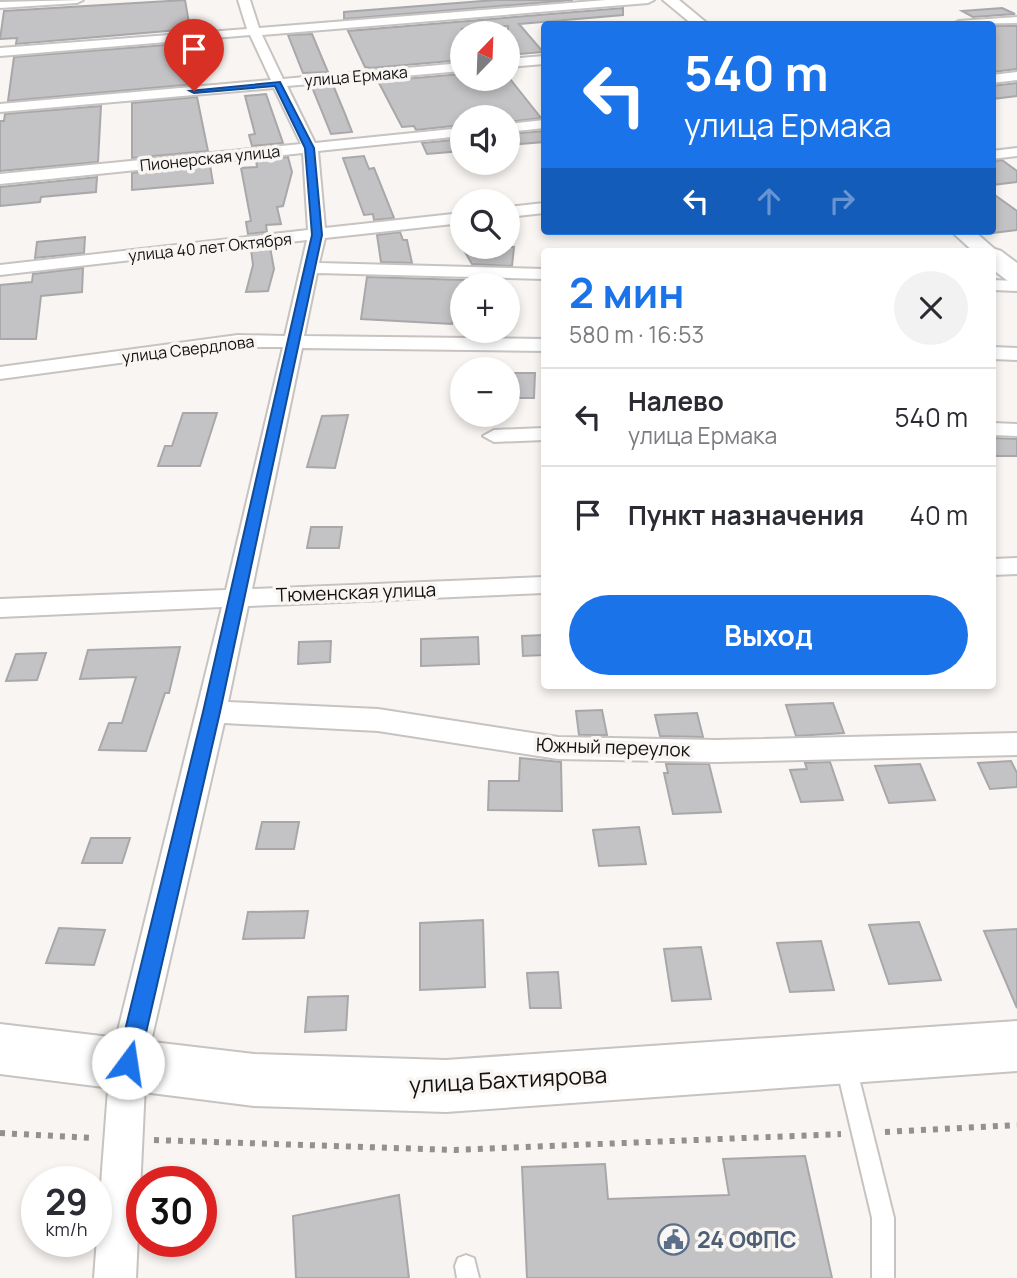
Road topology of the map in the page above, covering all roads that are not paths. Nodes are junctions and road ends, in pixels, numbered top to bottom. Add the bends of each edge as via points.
1 (77, 0) edge
2 (244, 0) edge
3 (648, 0) edge
4 (670, 0) edge
5 (0, 5) edge
6 (1017, 20) edge
7 (697, 21) edge
8 (996, 21) edge
9 (254, 31) junction
10 (0, 52) edge
11 (541, 60) edge
12 (520, 62) edge
13 (450, 68) edge
14 (1017, 76) edge
15 (996, 79) edge
16 (278, 83) junction
17 (0, 108) edge
18 (541, 124) edge
19 (520, 127) edge
20 (450, 133) edge
21 (310, 148) junction
22 (1017, 152) edge
23 (996, 155) edge
24 (0, 180) edge
25 (541, 208) edge
26 (520, 211) edge
27 (450, 219) edge
28 (317, 235) junction
29 (966, 235) edge
30 (982, 248) edge
31 (1017, 248) edge
32 (996, 251) edge
33 (996, 259) edge
34 (308, 268) junction
35 (0, 270) edge
36 (541, 274) edge
37 (1017, 276) edge
38 (996, 285) edge
39 (1017, 286) edge
40 (294, 341) junction
41 (541, 345) edge
42 (996, 353) edge
43 (1017, 354) edge
44 (0, 373) edge
45 (996, 429) edge
46 (1017, 430) edge
47 (541, 433) edge
48 (494, 436) dead end
49 (1017, 566) edge
50 (996, 567) edge
51 (541, 585) edge
52 (236, 597) junction
53 (0, 608) edge
54 (212, 712) junction
55 (1017, 744) edge
56 (1017, 1046) edge
57 (0, 1049) edge
58 (844, 1058) junction
59 (128, 1063) junction
60 (114, 1278) edge
61 (883, 1278) edge

1 - 5 street
2 - 9 street
3 - 9 street
4 - 7 street
6 - 8 street
9 - 10 street
9 - 16 street
11 - 12 street
13 - 16 street, улица Ермака
14 - 15 street
16 - 17 street, улица Ермака
16 - 21 street
18 - 19 street
20 - 21 street, Пионерская улица
21 - 24 street, Пионерская улица
21 - 28 street
22 - 23 street
25 - 26 street
27 - 28 street, улица 40 лет Октября
28 - 34 street
28 - 35 street, улица 40 лет Октября
29 - 30 street
31 - 32 main road
33 - 37 main road
34 - 36 street
34 - 40 street
38 - 39 street
40 - 41 street, улица Свердлова
40 - 44 street, улица Свердлова via 237,341
40 - 52 street
42 - 43 street
45 - 46 street
47 - 48 street
49 - 50 street
51 - 52 street, Тюменская улица
52 - 53 street, Тюменская улица
52 - 54 street
54 - 55 street, Южный переулок via 378,720 558,748 716,751
54 - 59 street
56 - 58 main road, улица Бахтиярова
57 - 59 main road, улица Бахтиярова
58 - 59 main road, улица Бахтиярова via 446,1086 254,1080
58 - 61 lane via 883,1219
59 - 60 street

